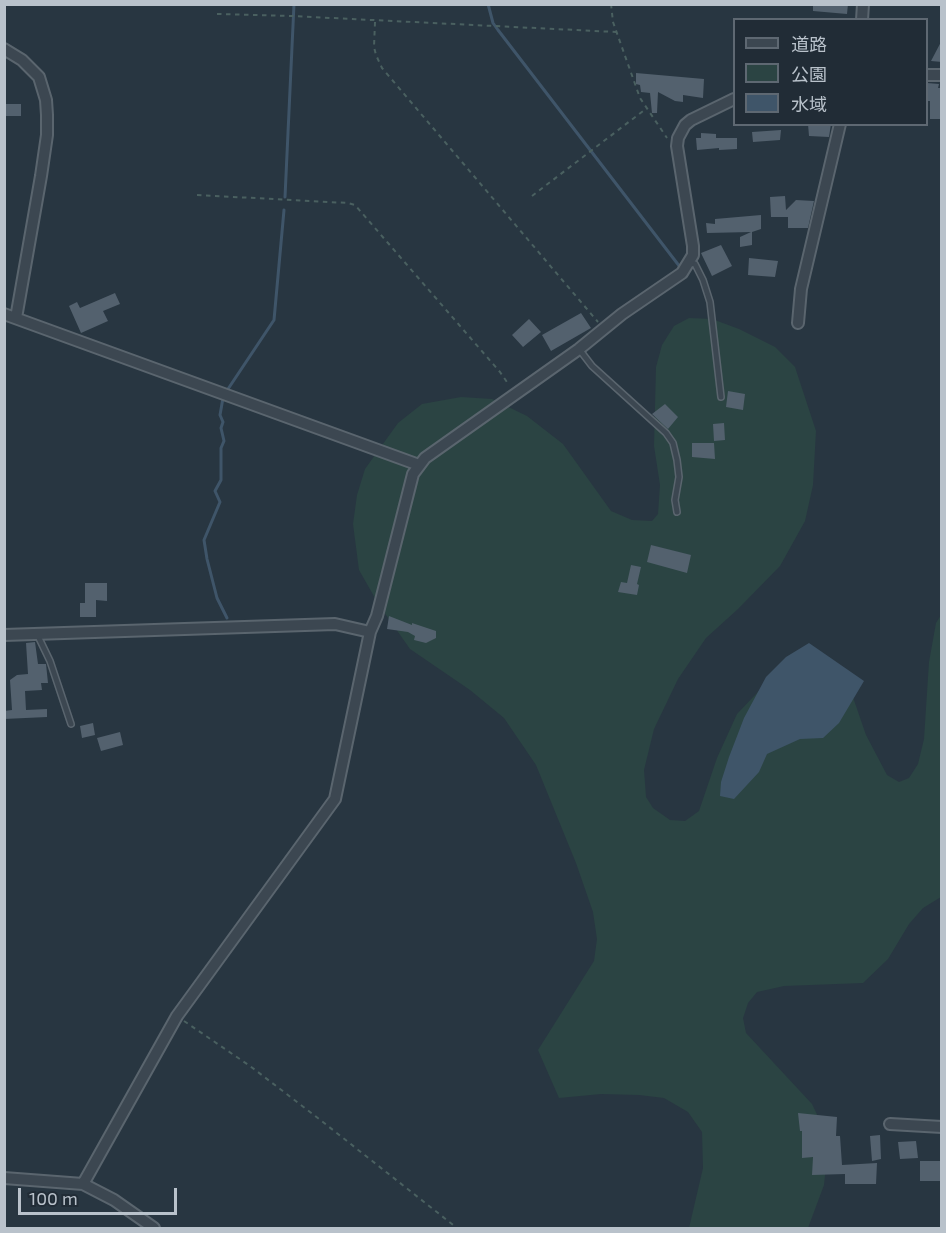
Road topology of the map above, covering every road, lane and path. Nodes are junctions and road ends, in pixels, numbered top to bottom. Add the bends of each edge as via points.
1 (611, 4) edge
2 (217, 14) dead end
3 (375, 21) junction
4 (616, 32) junction
5 (4, 49) edge
6 (733, 100) edge
7 (646, 108) junction
8 (840, 126) edge
9 (677, 146) junction
10 (197, 195) dead end
11 (532, 196) dead end
12 (688, 263) junction
13 (4, 314) edge
14 (16, 318) junction
15 (798, 323) dead end
16 (604, 329) junction
17 (579, 349) junction
18 (515, 395) junction
19 (721, 397) dead end
20 (419, 465) junction
21 (677, 512) dead end
22 (370, 632) junction
23 (37, 634) junction
24 (4, 635) edge
25 (71, 724) dead end
26 (177, 1016) junction
27 (890, 1124) dead end
28 (942, 1127) edge
29 (4, 1178) edge
30 (83, 1184) junction
31 (154, 1228) edge
32 (457, 1228) edge

1 - 4 path
2 - 3 path
3 - 4 path
3 - 16 path via 374,47 382,68
4 - 7 path
5 - 14 street via 39,77 47,115 41,176
6 - 9 street via 685,125
7 - 9 path via 665,137
7 - 11 path
8 - 15 street via 801,289
9 - 12 street via 693,246
10 - 18 path via 355,205 500,372
12 - 16 street via 682,273
12 - 19 lane via 695,264 710,302
13 - 14 street
14 - 20 street
16 - 17 street
17 - 18 street
17 - 21 lane via 673,443 679,477
18 - 20 street
20 - 22 street via 413,474
22 - 23 street via 335,624
22 - 26 street via 335,799
23 - 24 street
23 - 25 lane
26 - 30 street
26 - 32 path via 250,1066
27 - 28 street
29 - 30 street
30 - 31 street

